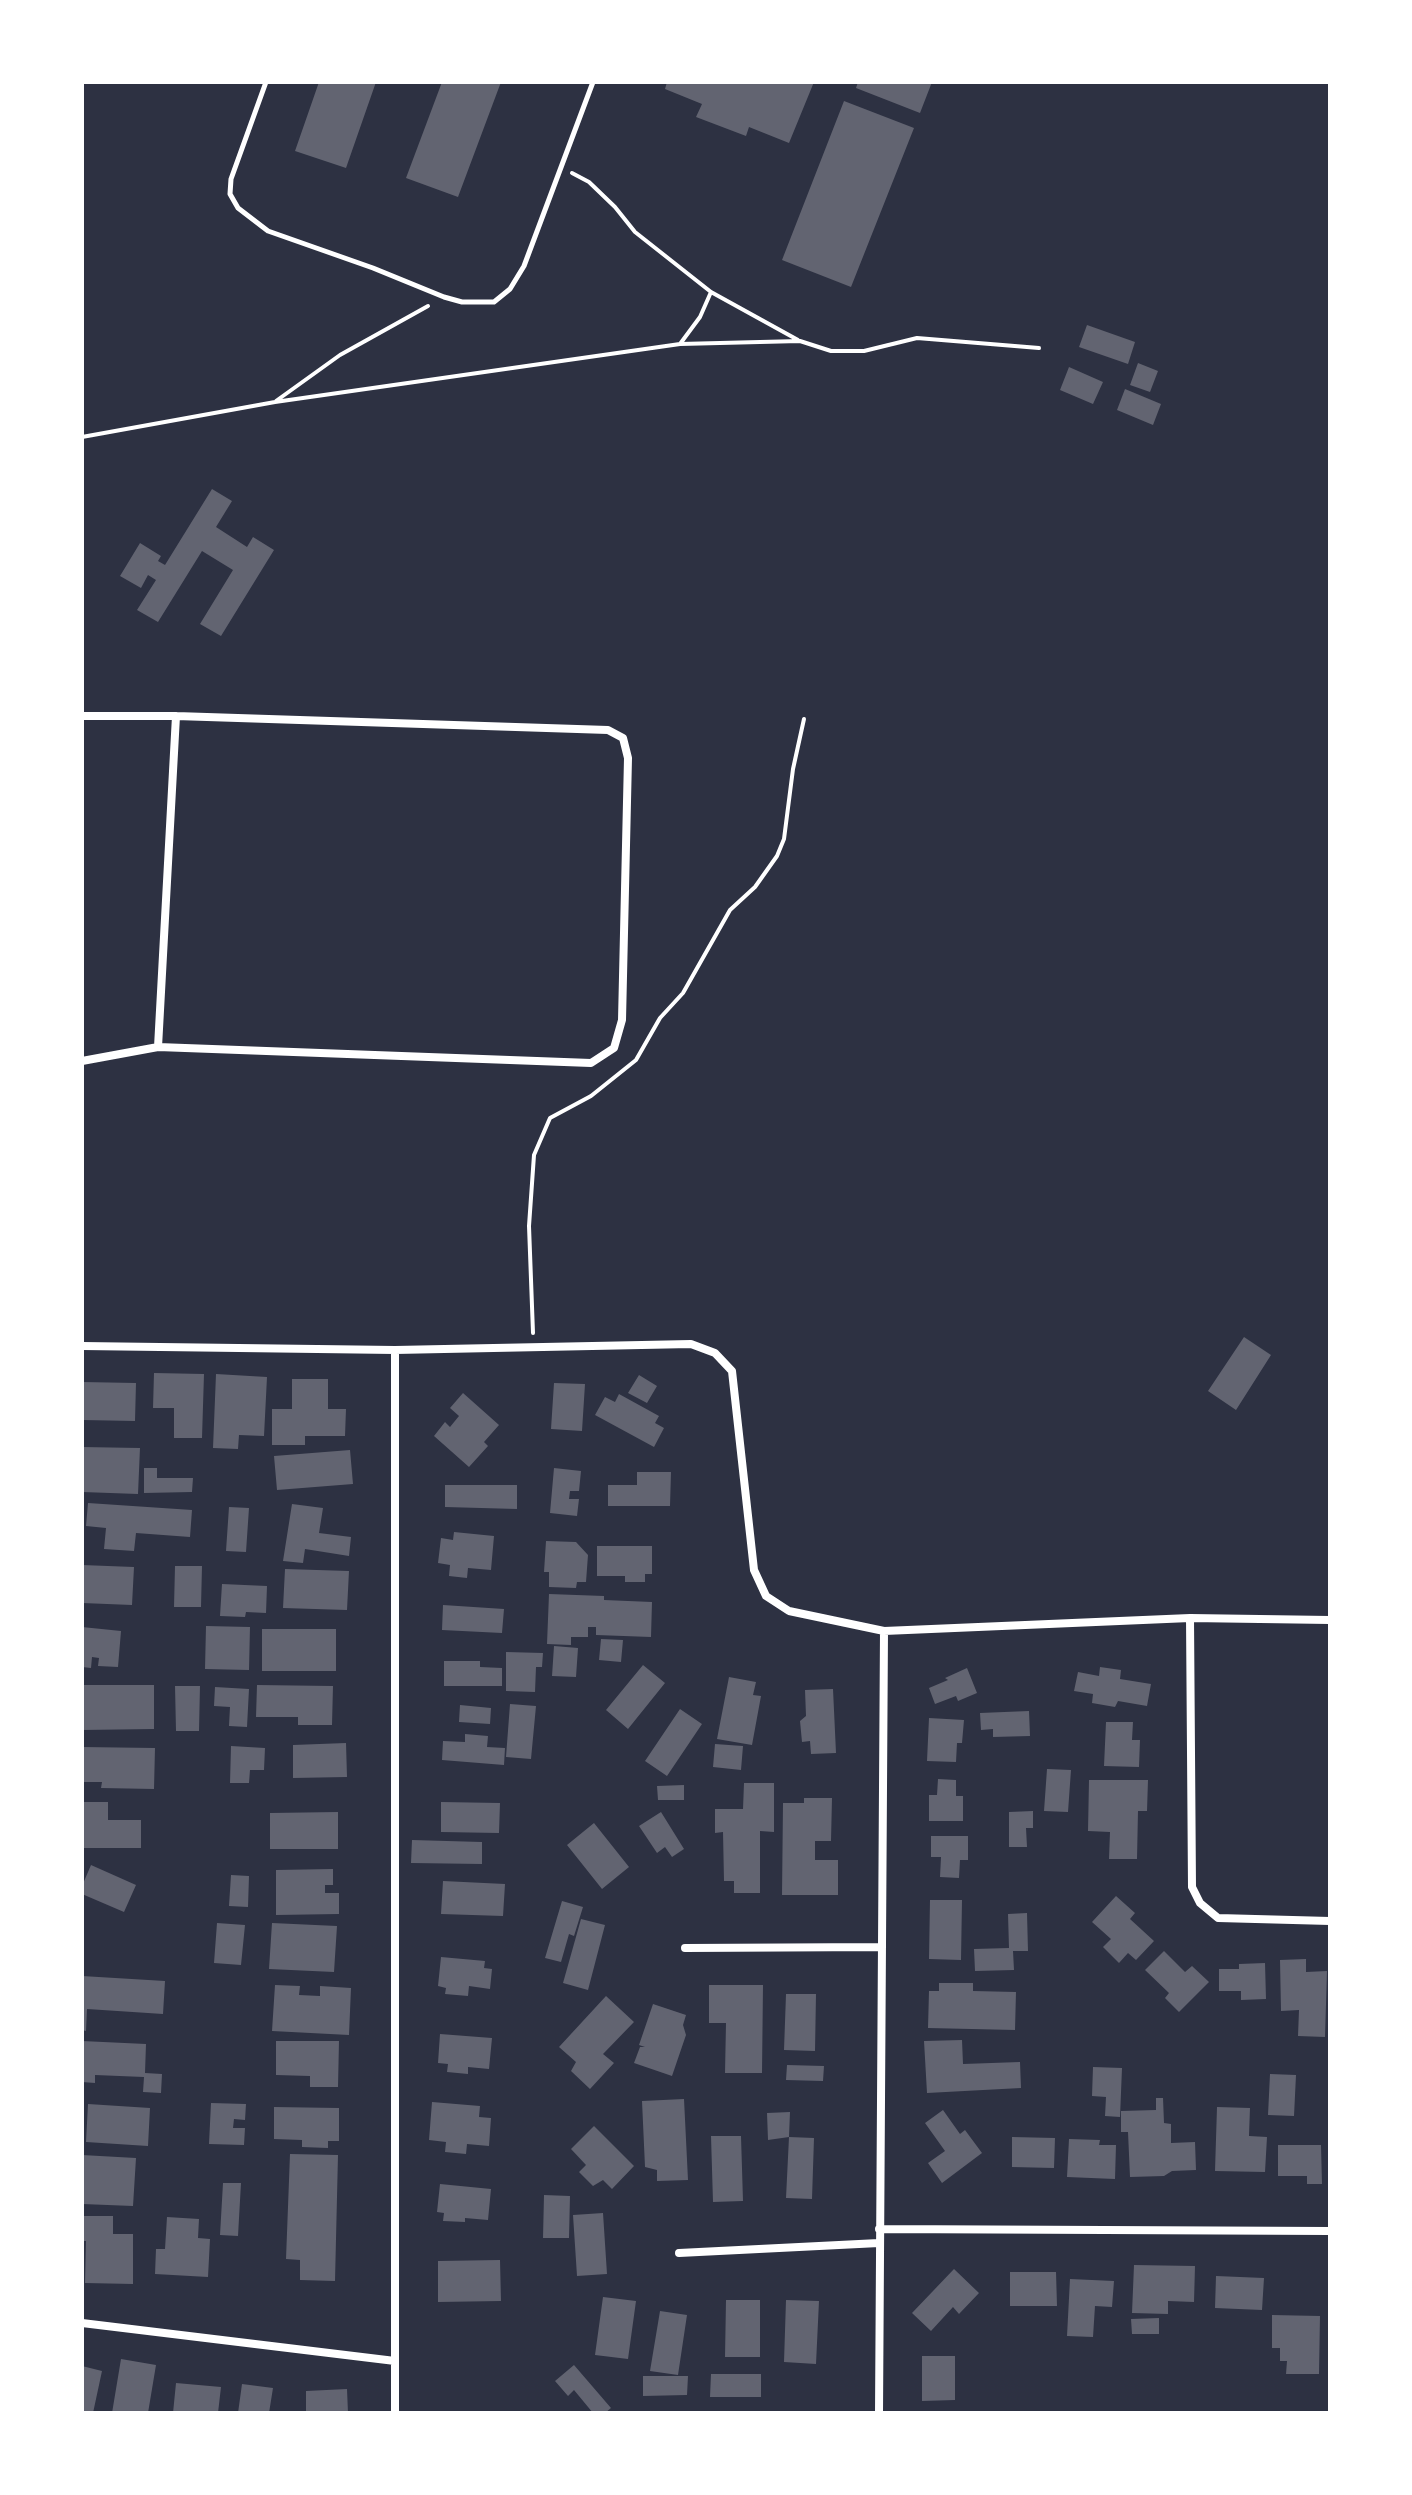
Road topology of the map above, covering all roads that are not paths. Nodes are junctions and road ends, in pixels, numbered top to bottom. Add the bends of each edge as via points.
1 (266, 82) edge
2 (593, 82) edge
3 (82, 716) edge
4 (176, 716) junction
5 (158, 1047) junction
6 (82, 1061) edge
7 (82, 1346) edge
8 (395, 1350) junction
9 (1190, 1618) junction
10 (1330, 1620) edge
11 (884, 1631) junction
12 (1330, 1921) edge
13 (882, 1947) junction
14 (685, 1948) dead end
15 (879, 2229) junction
16 (1330, 2231) edge
17 (879, 2243) junction
18 (679, 2253) dead end
19 (82, 2323) edge
20 (395, 2361) junction
21 (395, 2413) edge
22 (879, 2413) edge

1 - 2 lane via 231,179 230,194 238,208 268,231 444,297 494,302 524,266
3 - 4 street
4 - 5 street
4 - 5 street via 608,730 623,738 628,758 622,1020 614,1048 591,1063
5 - 6 street
7 - 8 street
8 - 11 street via 691,1344 715,1353 732,1371 754,1570 766,1596 789,1611
8 - 20 street
9 - 10 street
9 - 11 street
9 - 12 street via 1192,1887 1200,1903 1218,1918
11 - 13 street
13 - 14 street
13 - 15 street
15 - 16 street
15 - 17 street
17 - 18 street
17 - 22 street
19 - 20 street
20 - 21 street

